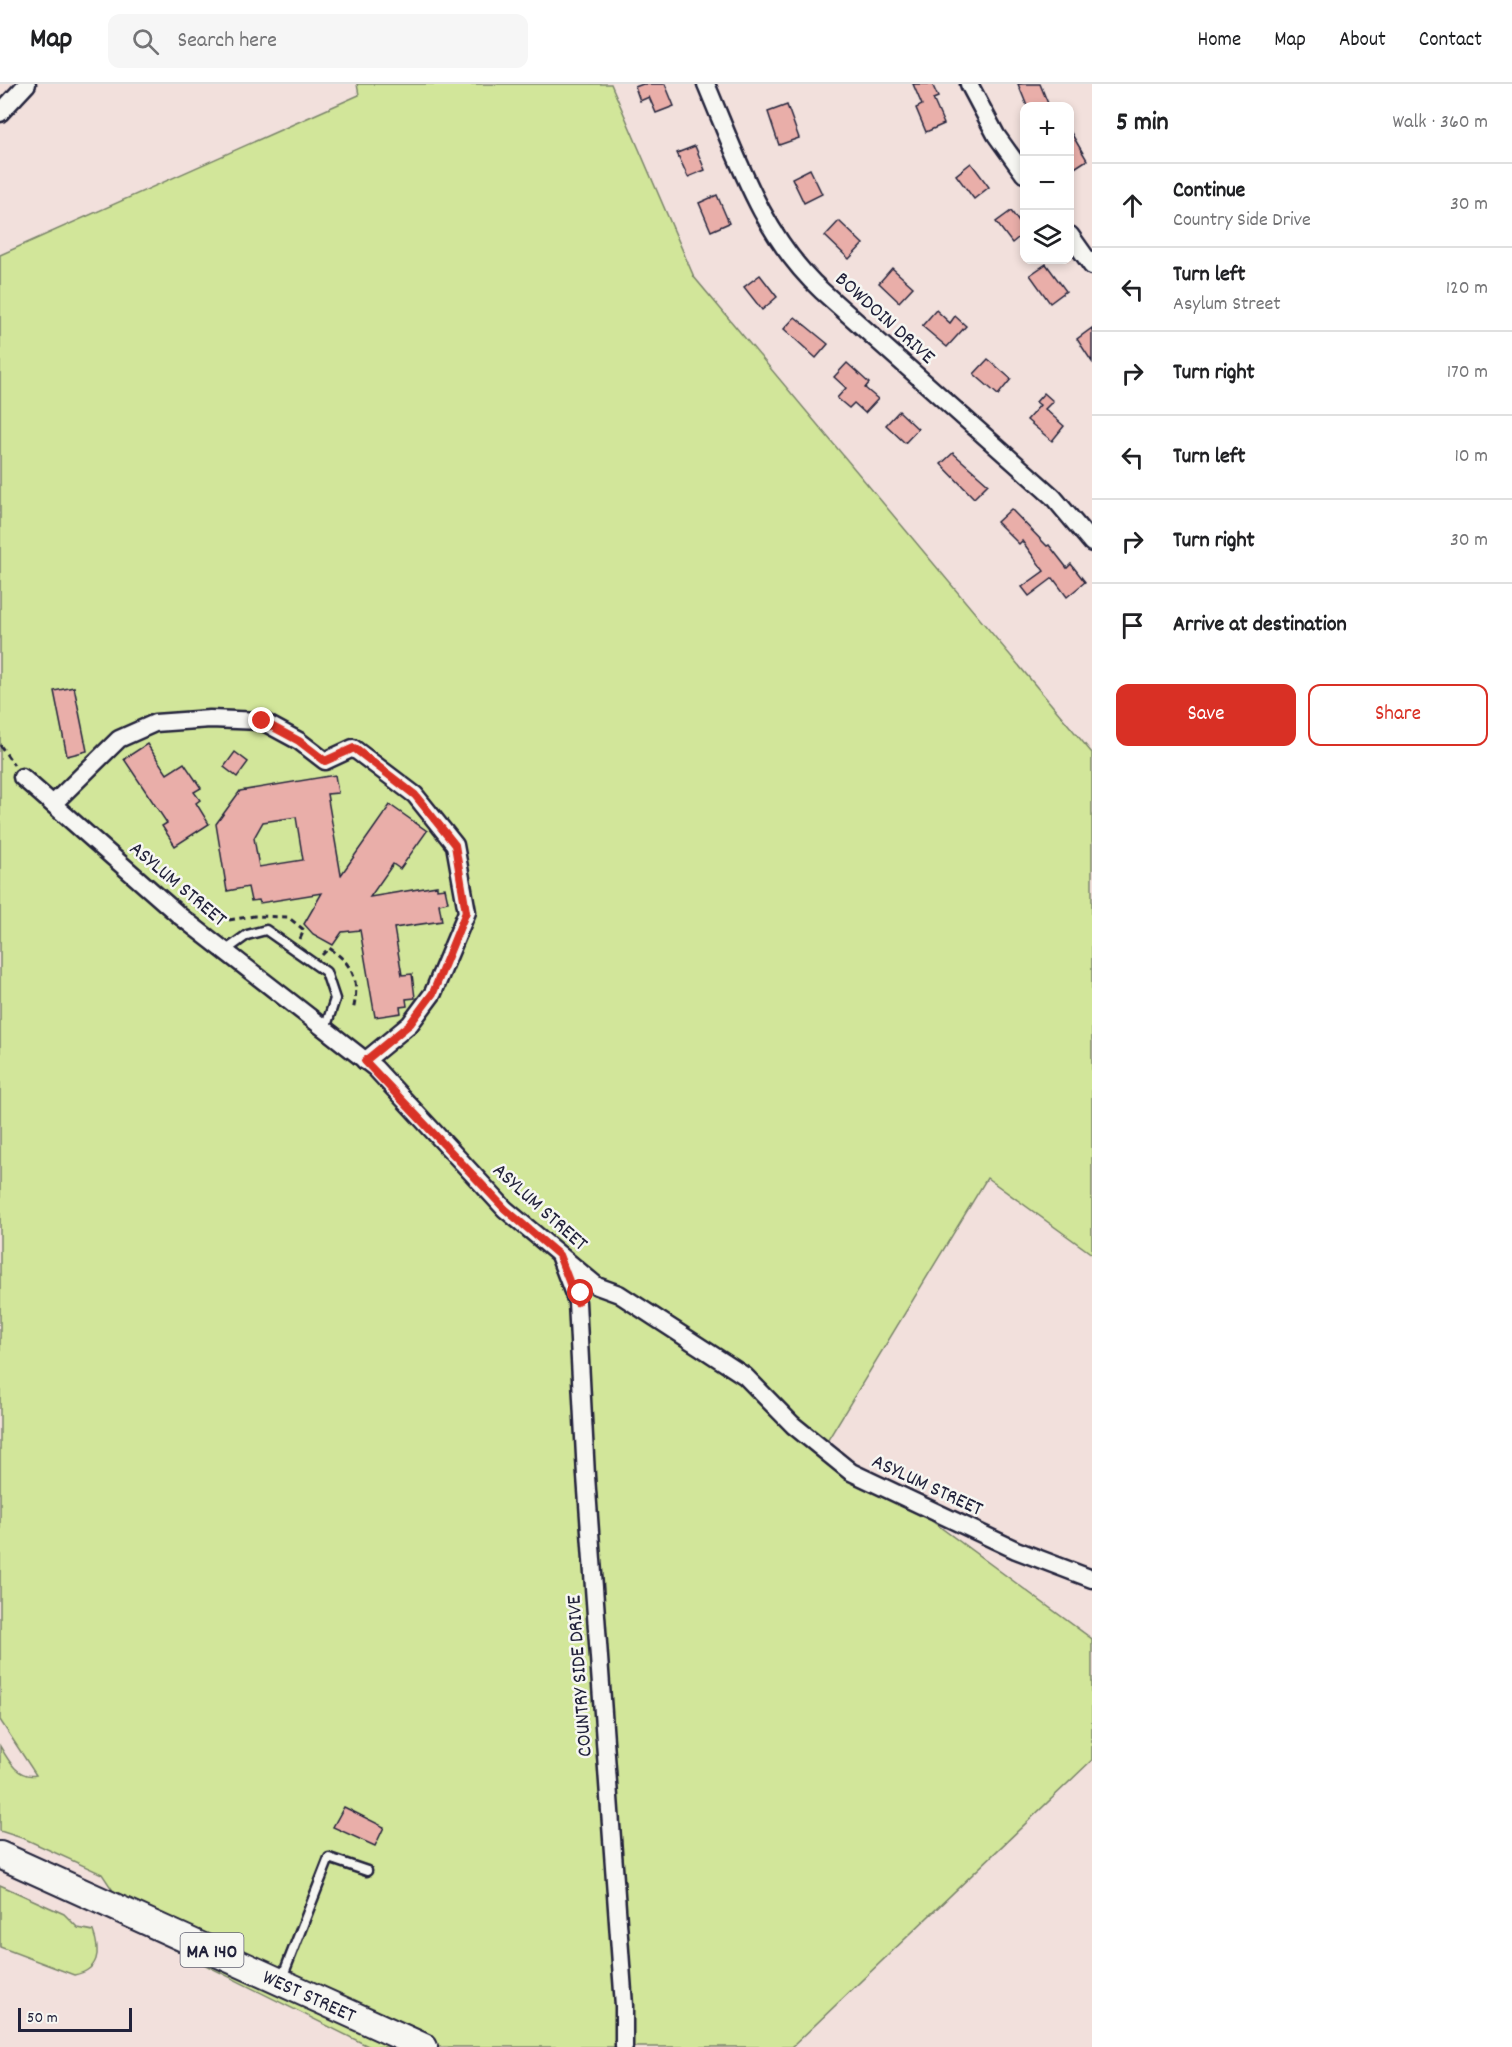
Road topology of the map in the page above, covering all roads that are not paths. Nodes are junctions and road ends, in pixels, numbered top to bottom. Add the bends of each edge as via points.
1 (27, 84) edge
2 (706, 84) edge
3 (969, 84) edge
4 (0, 113) edge
5 (1020, 168) edge
6 (1074, 241) edge
7 (1092, 266) edge
8 (1092, 543) edge
9 (21, 777) road end
10 (53, 804) junction
11 (225, 951) junction
12 (325, 1029) junction
13 (365, 1061) junction
14 (559, 1255) junction
15 (597, 1286) junction
16 (577, 1302) junction
17 (1092, 1579) edge
18 (0, 1855) edge
19 (367, 1871) dead end
20 (281, 1981) junction
21 (424, 2047) edge
22 (624, 2047) edge

1 - 4 street
2 - 8 street, BOWDOIN DRIVE via 760,208 791,259 1053,497
3 - 5 street via 996,135
6 - 7 street
9 - 10 street, ASYLUM STREET
10 - 11 street, ASYLUM STREET
10 - 13 street via 119,739 155,723 210,719 262,721 325,761 354,748 415,795 455,845 466,912 433,993 410,1024
11 - 12 street, ASYLUM STREET
11 - 12 lane via 247,935 266,930 326,972 335,999
12 - 13 street, ASYLUM STREET
13 - 14 street, ASYLUM STREET via 505,1209
14 - 15 street, ASYLUM STREET
14 - 16 street, COUNTRY SIDE DRIVE
15 - 16 street via 581,1293
15 - 17 street, ASYLUM STREET via 619,1294 745,1376 793,1425 851,1472 1016,1550
16 - 22 street, COUNTRY SIDE DRIVE
18 - 20 main road, WEST STREET / MA 140
19 - 20 lane via 329,1858
20 - 21 main road, WEST STREET / MA 140

